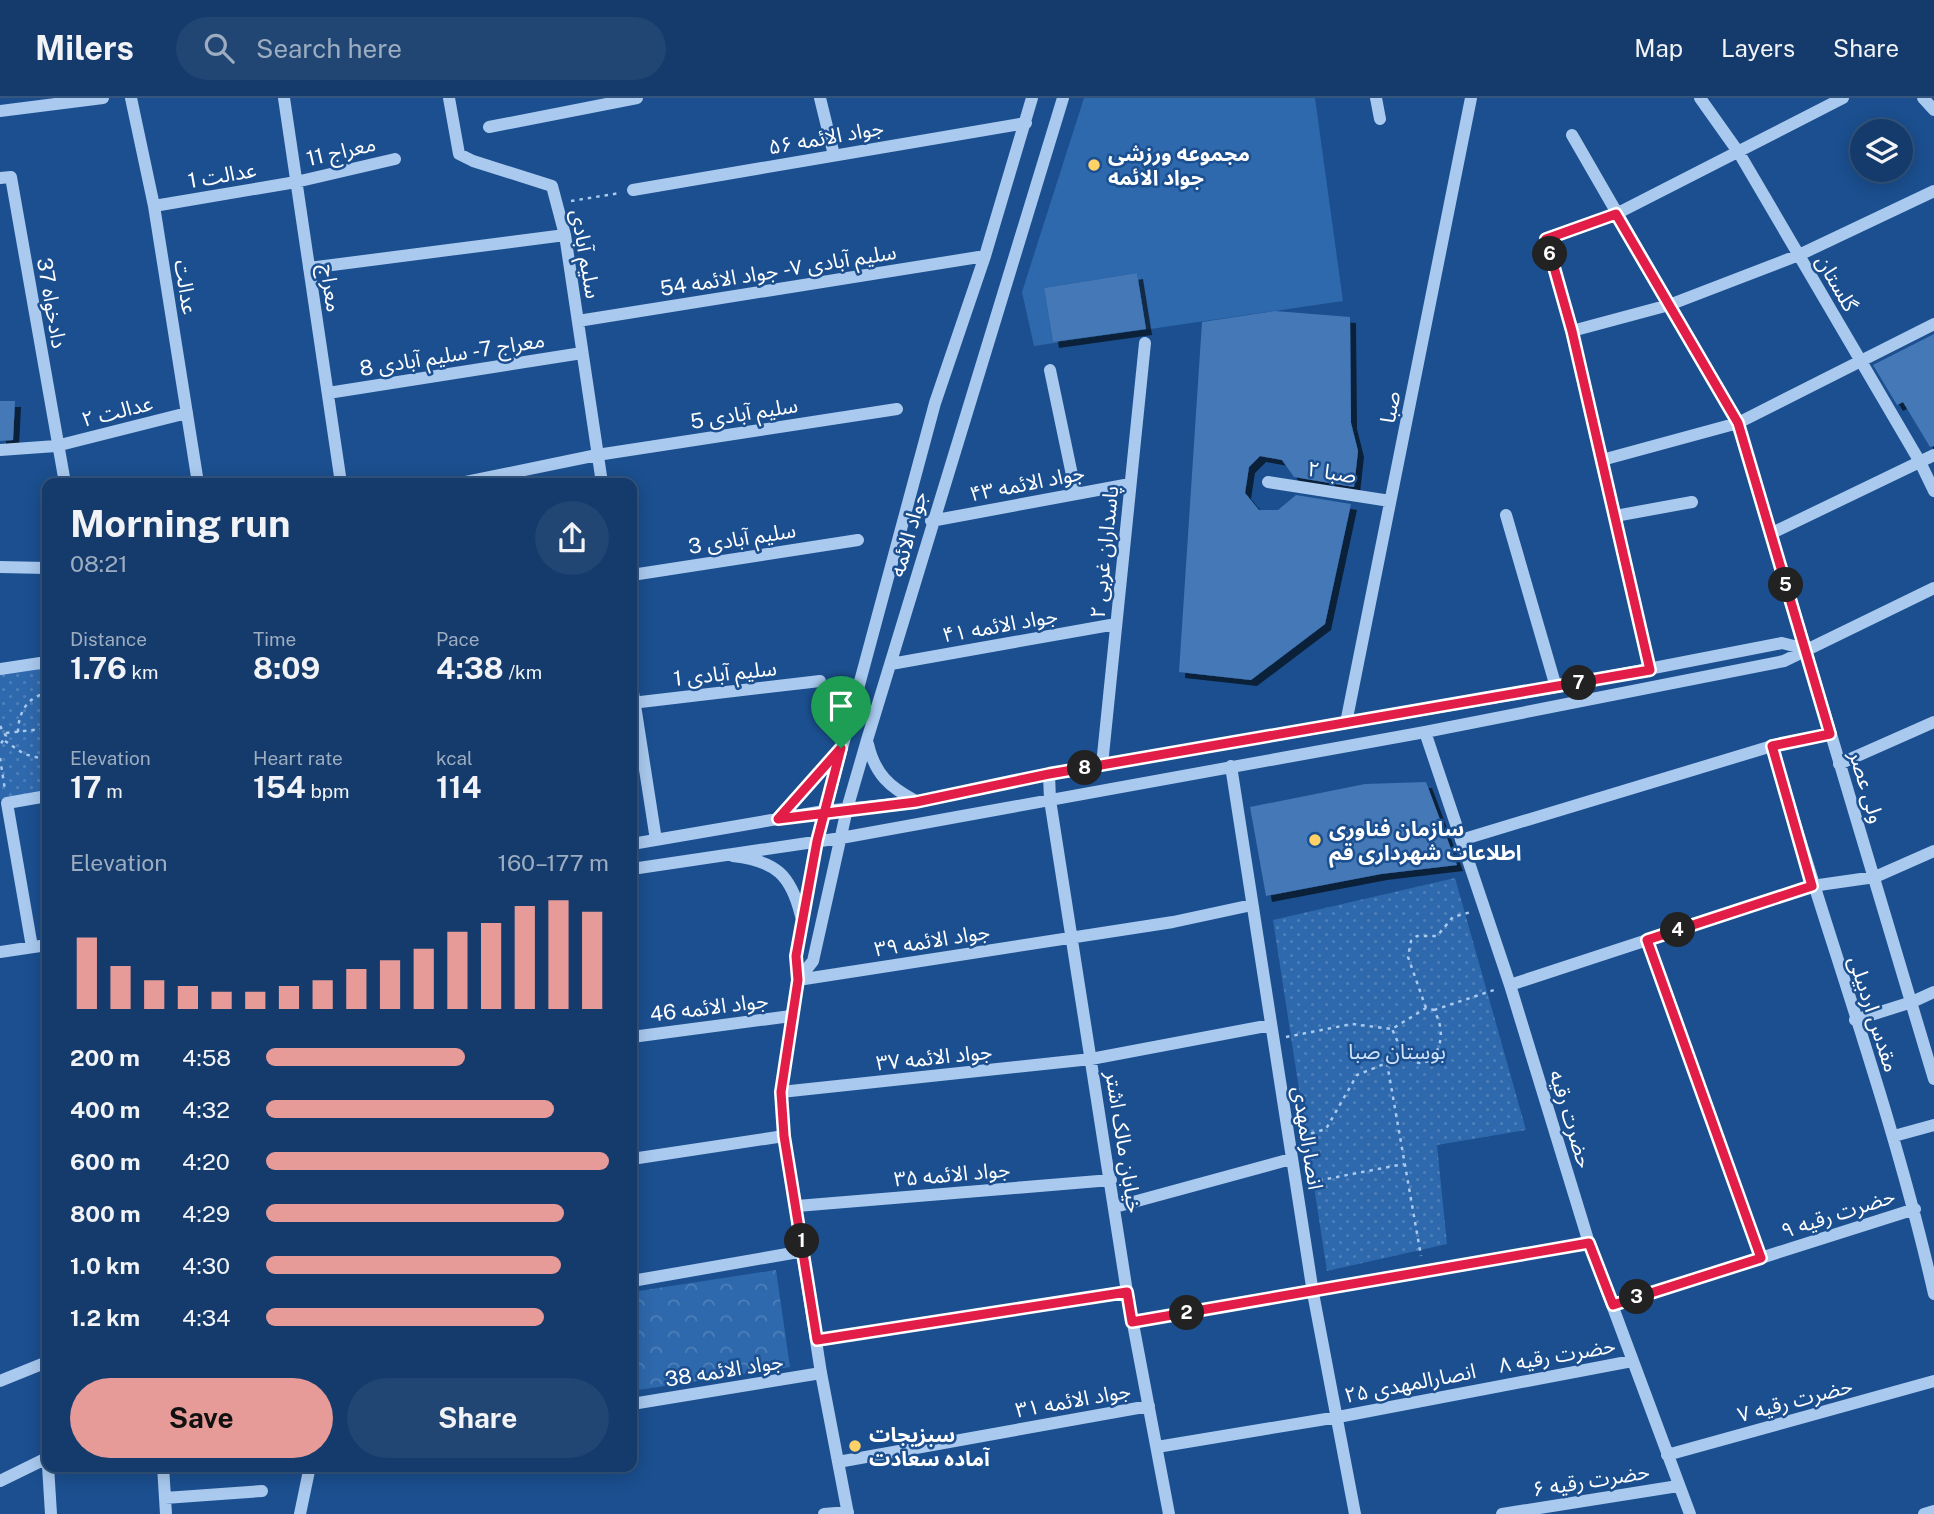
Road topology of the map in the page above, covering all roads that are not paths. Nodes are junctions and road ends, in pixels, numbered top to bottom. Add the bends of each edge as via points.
1 (103, 98) edge
2 (131, 98) edge
3 (284, 98) edge
4 (449, 98) edge
5 (637, 98) edge
6 (820, 98) edge
7 (1032, 98) edge
8 (1063, 98) edge
9 (1376, 98) edge
10 (1471, 98) edge
11 (1700, 98) edge
12 (1843, 98) edge
13 (1923, 98) edge
14 (1934, 110) edge
15 (0, 111) edge
16 (1380, 118) dead end
17 (1026, 122) junction
18 (489, 127) dead end
19 (1572, 135) dead end
20 (1739, 153) junction
21 (834, 155) junction
22 (395, 159) dead end
23 (0, 178) edge
24 (296, 182) junction
25 (633, 190) road end
26 (1934, 191) edge
27 (154, 206) junction
28 (1616, 214) junction
29 (565, 235) junction
30 (1799, 255) junction
31 (985, 256) junction
32 (309, 268) junction
33 (1669, 305) junction
34 (578, 321) junction
35 (1934, 324) edge
36 (1572, 331) junction
37 (1145, 343) dead end
38 (582, 353) junction
39 (1859, 360) junction
40 (1050, 370) dead end
41 (328, 393) junction
42 (897, 409) dead end
43 (187, 413) junction
44 (1738, 423) junction
45 (56, 446) junction
46 (0, 450) edge
47 (597, 454) junction
48 (1934, 455) edge
49 (1602, 460) junction
50 (1920, 462) junction
51 (64, 478) edge
52 (197, 478) edge
53 (340, 478) edge
54 (484, 478) edge
55 (601, 478) edge
56 (1268, 482) dead end
57 (1130, 484) junction
58 (1934, 491) edge
59 (1076, 494) junction
60 (1390, 501) junction
61 (1692, 502) dead end
62 (1506, 514) dead end
63 (1615, 516) junction
64 (931, 521) junction
65 (1770, 534) junction
66 (858, 540) dead end
67 (0, 567) edge
68 (42, 568) edge
69 (637, 574) edge
70 (1934, 588) edge
71 (1116, 624) junction
72 (1806, 649) junction
73 (42, 663) edge
74 (891, 664) junction
75 (0, 670) edge
76 (1650, 670) junction
77 (820, 681) dead end
78 (1556, 687) junction
79 (637, 703) edge
80 (1934, 722) edge
81 (1346, 723) junction
82 (637, 727) edge
83 (1425, 732) junction
84 (1830, 734) junction
85 (867, 740) junction
86 (1772, 746) junction
87 (841, 748) junction
88 (1839, 764) junction
89 (1102, 765) junction
90 (1231, 766) junction
91 (1049, 774) junction
92 (42, 797) edge
93 (1050, 800) junction
94 (916, 802) junction
95 (847, 810) junction
96 (824, 811) junction
97 (778, 819) junction
98 (841, 838) junction
99 (656, 840) junction
100 (1461, 840) junction
101 (817, 841) junction
102 (637, 843) edge
103 (1934, 851) edge
104 (719, 855) junction
105 (637, 868) edge
106 (1875, 877) junction
107 (1812, 886) junction
108 (1252, 905) junction
109 (803, 924) junction
110 (1071, 939) junction
111 (1647, 940) junction
112 (42, 946) edge
113 (32, 947) junction
114 (0, 952) edge
115 (798, 980) junction
116 (1510, 985) junction
117 (1934, 992) edge
118 (1912, 1002) junction
119 (790, 1016) junction
120 (1855, 1020) junction
121 (1271, 1025) junction
122 (637, 1036) edge
123 (1091, 1059) junction
124 (1934, 1079) edge
125 (781, 1092) junction
126 (1934, 1125) edge
127 (784, 1136) junction
128 (1894, 1136) junction
129 (637, 1158) edge
130 (1291, 1159) junction
131 (1111, 1180) junction
132 (797, 1206) junction
133 (1115, 1207) junction
134 (1915, 1209) junction
135 (1589, 1243) junction
136 (804, 1251) junction
137 (1761, 1258) junction
138 (637, 1280) edge
139 (1127, 1292) junction
140 (1313, 1293) junction
141 (1934, 1294) edge
142 (1613, 1305) junction
143 (1132, 1322) junction
144 (817, 1340) junction
145 (1632, 1361) junction
146 (42, 1364) edge
147 (821, 1373) junction
148 (0, 1381) edge
149 (1934, 1381) edge
150 (1490, 1387) joint
151 (637, 1403) edge
152 (1149, 1406) junction
153 (1338, 1417) junction
154 (1157, 1447) junction
155 (1667, 1455) junction
156 (42, 1460) edge
157 (838, 1462) junction
158 (48, 1472) edge
159 (163, 1472) edge
160 (309, 1472) edge
161 (0, 1481) edge
162 (1678, 1486) junction
163 (262, 1491) dead end
164 (165, 1498) junction
165 (1934, 1511) edge
166 (848, 1513) edge
167 (1506, 1513) edge
168 (51, 1514) edge
169 (166, 1514) edge
170 (300, 1514) edge
171 (824, 1514) edge
172 (1169, 1514) edge
173 (1354, 1514) edge
174 (1690, 1514) edge
175 (1924, 1514) edge

1 - 15 street
2 - 27 street, عدالت
3 - 24 street, معراج
4 - 29 street, سلیم آبادی via 459,154 552,186
5 - 18 street
6 - 21 street
7 - 17 street, جواد الائمه
8 - 64 street, جواد الائمه
9 - 16 street
10 - 60 street, صبا
11 - 20 street, گلستان
12 - 20 street
13 - 14 street
17 - 21 street, جواد الائمه ۵۶
17 - 31 street, جواد الائمه
19 - 28 street, ولی عصر
20 - 28 street
20 - 30 street, گلستان
21 - 25 street, جواد الائمه ۵۶
22 - 24 street, معراج 11
23 - 45 street, دادخواه 37 via 11,177
24 - 27 street, عدالت 1
24 - 32 street, معراج
26 - 30 street
27 - 43 street, عدالت
28 - 33 street, ولی عصر
28 - 36 street via 1546,239
29 - 32 street
29 - 34 street, سلیم آبادی
30 - 33 street
30 - 39 street, گلستان
31 - 34 street, سلیم آبادی ۷ - جواد الائمه 54
31 - 87 street, جواد الائمه via 935,404
32 - 41 street, معراج
33 - 36 street
33 - 44 street, ولی عصر
34 - 38 street, سلیم آبادی
35 - 39 street
36 - 49 street
37 - 57 street, پاسداران غربی ۲
38 - 41 street, معراج 7 - سلیم آبادی 8
38 - 47 street, سلیم آبادی
39 - 44 street
39 - 50 street, گلستان
40 - 59 street
41 - 53 street, معراج
42 - 47 street, سلیم آبادی 5
43 - 45 street, عدالت ۲
43 - 52 street, عدالت
44 - 49 street
44 - 65 street, ولی عصر
45 - 46 street, عدالت ۲
45 - 51 street
47 - 54 street, سلیم آبادی 5
47 - 55 street, سلیم آبادی
48 - 50 street
49 - 63 street
50 - 58 street, گلستان
50 - 65 street
56 - 60 street, صبا ۲
57 - 59 street, جواد الائمه ۴۳
57 - 71 street, پاسداران غربی ۲
59 - 64 street, جواد الائمه ۴۳
60 - 81 street, صبا
61 - 63 street
62 - 78 street
63 - 76 street
64 - 74 street, جواد الائمه
65 - 72 street, ولی عصر
66 - 69 street, سلیم آبادی 3
67 - 68 street
70 - 72 street
71 - 74 street, جواد الائمه ۴۱
71 - 89 street, پاسداران غربی ۲
72 - 76 street via 1782,643
72 - 83 street via 1784,661
72 - 84 street, ولی عصر
73 - 75 street
74 - 85 street, جواد الائمه
76 - 78 street
77 - 79 street, سلیم آبادی 1
78 - 81 street
80 - 88 street
81 - 89 street
82 - 99 street
83 - 90 street
83 - 100 street, حضرت رقیه
84 - 86 street
84 - 88 street, ولی عصر
85 - 94 street via 879,775 892,789
85 - 95 street, جواد الائمه
86 - 100 street
86 - 107 street, مقدس اردبیلی
87 - 96 street, جواد الائمه
87 - 97 street
88 - 106 street, ولی عصر
89 - 91 street
90 - 93 street
90 - 108 street, انصارالمهدی
91 - 93 street, خیابان مالک اشتر
91 - 94 street
92 - 113 street via 7,803
93 - 98 street
93 - 110 street, خیابان مالک اشتر
94 - 95 street
95 - 96 street
95 - 98 street, جواد الائمه
96 - 97 street
96 - 101 street, جواد الائمه
97 - 99 street
98 - 101 street
98 - 115 street, جواد الائمه via 813,961
99 - 102 street
100 - 116 street, حضرت رقیه
101 - 104 street
101 - 109 street, جواد الائمه
103 - 106 street
104 - 105 street
104 - 109 street via 773,867 795,890
106 - 107 street
106 - 118 street, ولی عصر
107 - 111 street
107 - 120 street, مقدس اردبیلی
108 - 110 street, جواد الائمه ۳۹
108 - 121 street, انصارالمهدی
109 - 115 street, جواد الائمه via 796,956
110 - 115 street, جواد الائمه ۳۹
110 - 123 street, خیابان مالک اشتر
111 - 116 street
111 - 137 street
112 - 113 street
113 - 114 street
115 - 119 street, جواد الائمه
116 - 135 street, حضرت رقیه
117 - 118 street
118 - 120 street
118 - 124 street, ولی عصر
119 - 122 street, جواد الائمه 46
119 - 125 street, جواد الائمه
120 - 128 street, مقدس اردبیلی
121 - 123 street, جواد الائمه ۳۷
121 - 130 street, انصارالمهدی
123 - 125 street, جواد الائمه ۳۷
123 - 131 street, خیابان مالک اشتر
125 - 127 street, جواد الائمه
126 - 128 street
127 - 129 street
127 - 132 street, جواد الائمه
128 - 134 street, مقدس اردبیلی
130 - 133 street
130 - 140 street, انصارالمهدی
131 - 132 street, جواد الائمه ۳۵
131 - 133 street, خیابان مالک اشتر
132 - 136 street, جواد الائمه
133 - 139 street, خیابان مالک اشتر
134 - 137 street, حضرت رقیه ۹
134 - 141 street, مقدس اردبیلی
135 - 140 street
135 - 142 street, حضرت رقیه
136 - 138 street
136 - 144 street, جواد الائمه
137 - 142 street, حضرت رقیه ۹
139 - 143 street, خیابان مالک اشتر
139 - 144 street
140 - 143 street
140 - 153 street, انصارالمهدی
142 - 145 street, حضرت رقیه
143 - 152 street, خیابان مالک اشتر
144 - 147 street, جواد الائمه
145 - 150 street, حضرت رقیه ۸
145 - 155 street, حضرت رقیه
146 - 148 street
147 - 151 street, جواد الائمه 38
147 - 157 street, جواد الائمه
149 - 155 street, حضرت رقیه ۷
150 - 153 street, انصارالمهدی ۲۵
152 - 154 street, خیابان مالک اشتر
152 - 157 street, جواد الائمه ۳۱
153 - 154 street, انصارالمهدی ۲۵
153 - 173 street, انصارالمهدی
154 - 172 street, خیابان مالک اشتر
155 - 162 street, حضرت رقیه
156 - 161 street
157 - 166 street, جواد الائمه
158 - 168 street
159 - 164 street
160 - 170 street
162 - 167 street, حضرت رقیه ۶
162 - 174 street, حضرت رقیه
163 - 164 street
164 - 169 street
165 - 175 street
166 - 171 street

